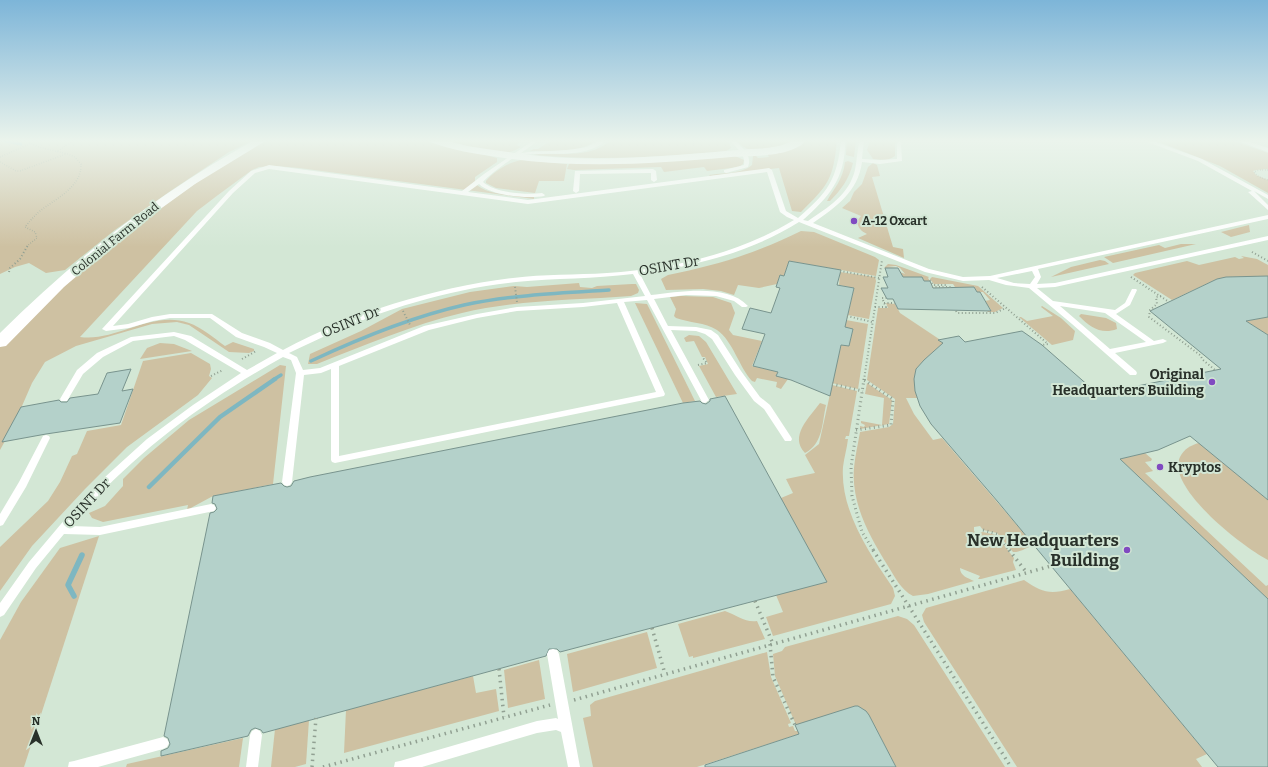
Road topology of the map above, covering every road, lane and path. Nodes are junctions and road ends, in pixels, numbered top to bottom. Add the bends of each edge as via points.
1 (79, 176) edge
2 (200, 176) edge
3 (249, 176) edge
4 (336, 176) edge
5 (485, 176) edge
6 (577, 176) edge
7 (654, 176) edge
8 (686, 176) edge
9 (725, 176) edge
10 (771, 176) edge
11 (836, 176) edge
12 (855, 176) edge
13 (1229, 176) edge
14 (1259, 176) edge
15 (482, 179) junction
16 (654, 180) junction
17 (1268, 180) edge
18 (1242, 183) junction
19 (576, 191) junction
20 (464, 194) junction
21 (1268, 197) edge
22 (1268, 208) edge
23 (1268, 217) edge
24 (798, 220) junction
25 (808, 224) junction
26 (1268, 238) edge
27 (1252, 252) dead end
28 (883, 258) dead end
29 (1268, 261) edge
30 (1034, 268) junction
31 (840, 271) dead end
32 (9, 272) dead end
33 (636, 272) junction
34 (1128, 274) dead end
35 (930, 276) dead end
36 (879, 278) junction
37 (990, 278) junction
38 (979, 285) dead end
39 (932, 286) dead end
40 (1032, 287) junction
41 (1134, 290) dead end
42 (516, 293) dead end
43 (1161, 296) junction
44 (650, 298) junction
45 (886, 298) dead end
46 (517, 302) dead end
47 (620, 302) junction
48 (884, 302) junction
49 (895, 302) dead end
50 (1051, 302) junction
51 (1169, 302) dead end
52 (744, 306) dead end
53 (875, 307) junction
54 (1006, 308) junction
55 (956, 311) dead end
56 (1108, 311) junction
57 (406, 316) dead end
58 (847, 316) dead end
59 (872, 322) junction
60 (410, 326) dead end
61 (666, 328) junction
62 (1163, 341) dead end
63 (0, 342) edge
64 (1152, 343) junction
65 (1042, 345) dead end
66 (258, 350) dead end
67 (282, 352) junction
68 (1108, 352) junction
69 (703, 358) dead end
70 (241, 360) dead end
71 (335, 364) junction
72 (695, 365) dead end
73 (223, 370) dead end
74 (1215, 370) dead end
75 (246, 373) junction
76 (300, 373) junction
77 (1132, 373) dead end
78 (211, 376) dead end
79 (864, 380) junction
80 (832, 384) dead end
81 (863, 391) junction
82 (64, 399) dead end
83 (705, 400) dead end
84 (856, 430) junction
85 (46, 438) dead end
86 (788, 439) dead end
87 (287, 482) dead end
88 (211, 508) dead end
89 (0, 522) edge
90 (62, 530) junction
91 (982, 530) dead end
92 (1051, 566) dead end
93 (1027, 573) junction
94 (755, 601) dead end
95 (910, 606) junction
96 (0, 612) edge
97 (652, 628) dead end
98 (771, 644) junction
99 (553, 654) dead end
100 (499, 669) dead end
101 (665, 674) junction
102 (560, 703) junction
103 (504, 717) junction
104 (316, 718) dead end
105 (796, 725) dead end
106 (566, 728) junction
107 (256, 735) dead end
108 (163, 743) dead end
109 (74, 767) edge
110 (252, 767) edge
111 (312, 767) edge
112 (323, 767) edge
113 (400, 767) edge
114 (574, 767) edge
115 (1011, 767) edge

1 - 32 path via 63,195 30,220 25,227 36,232 37,238 26,247
2 - 63 street, Colonial Farm Road via 108,242 48,294
3 - 67 lane via 106,329 129,326 152,318 212,316 239,335
4 - 20 lane
5 - 15 lane
6 - 19 lane
7 - 16 lane
8 - 16 lane
9 - 20 lane via 528,202
10 - 24 lane via 783,212
11 - 24 lane, OSINT Dr via 830,189 808,214
12 - 25 lane via 843,197
13 - 18 lane
14 - 17 path
15 - 19 lane via 480,182 486,188 534,196
15 - 20 lane
16 - 19 lane
18 - 21 lane
18 - 22 lane
23 - 30 lane
24 - 25 lane
24 - 33 lane, OSINT Dr via 763,240 714,258
25 - 37 lane via 927,271 964,279
26 - 40 lane via 1054,285
27 - 29 path
28 - 36 path
30 - 37 lane
30 - 40 lane via 1038,277
31 - 36 path
33 - 44 lane
33 - 67 lane, OSINT Dr via 514,280 438,292 344,324
34 - 43 path
35 - 39 path via 933,285 953,287
36 - 53 path
37 - 40 lane via 1006,284
38 - 54 path
40 - 50 lane
41 - 56 lane via 1128,304 1116,312
42 - 46 path
43 - 51 path
43 - 74 path via 1156,297 1156,304 1148,317 1200,355
44 - 47 lane
44 - 52 lane via 668,294 706,293 736,300
44 - 61 lane
45 - 48 path via 882,298
47 - 71 lane via 517,310 477,316 427,328
47 - 71 lane via 661,394 335,460
48 - 49 path
48 - 53 path via 886,307
50 - 56 lane
50 - 68 lane
53 - 59 path
54 - 55 path via 996,313
54 - 65 path via 1048,344
56 - 64 lane
57 - 60 path
58 - 59 path
59 - 79 path
61 - 83 lane
61 - 86 lane via 696,329 715,337 738,373 756,398 767,407
62 - 64 lane
64 - 68 lane
66 - 70 path
67 - 75 lane, OSINT Dr
67 - 76 lane via 294,358
68 - 77 lane
69 - 72 path via 707,364
71 - 76 lane via 321,370
73 - 78 path
75 - 82 lane via 188,338 174,334 132,339 100,355 80,372
75 - 90 lane, OSINT Dr via 150,441 101,486
76 - 87 lane
79 - 81 path
79 - 84 path via 893,399 891,425
80 - 81 path
81 - 84 path
84 - 95 path via 851,467 852,496 862,532
85 - 89 lane
88 - 90 lane via 100,531
90 - 96 lane, OSINT Dr
91 - 93 path via 997,534
92 - 93 path
93 - 95 path
94 - 98 path
95 - 98 path
95 - 115 path
97 - 101 path
98 - 101 path
98 - 105 path via 773,677
99 - 102 lane
100 - 103 path
101 - 102 path
102 - 103 path
102 - 106 lane
103 - 112 path
104 - 111 path
106 - 113 lane via 556,724 537,727
106 - 114 lane
107 - 110 lane
108 - 109 lane

